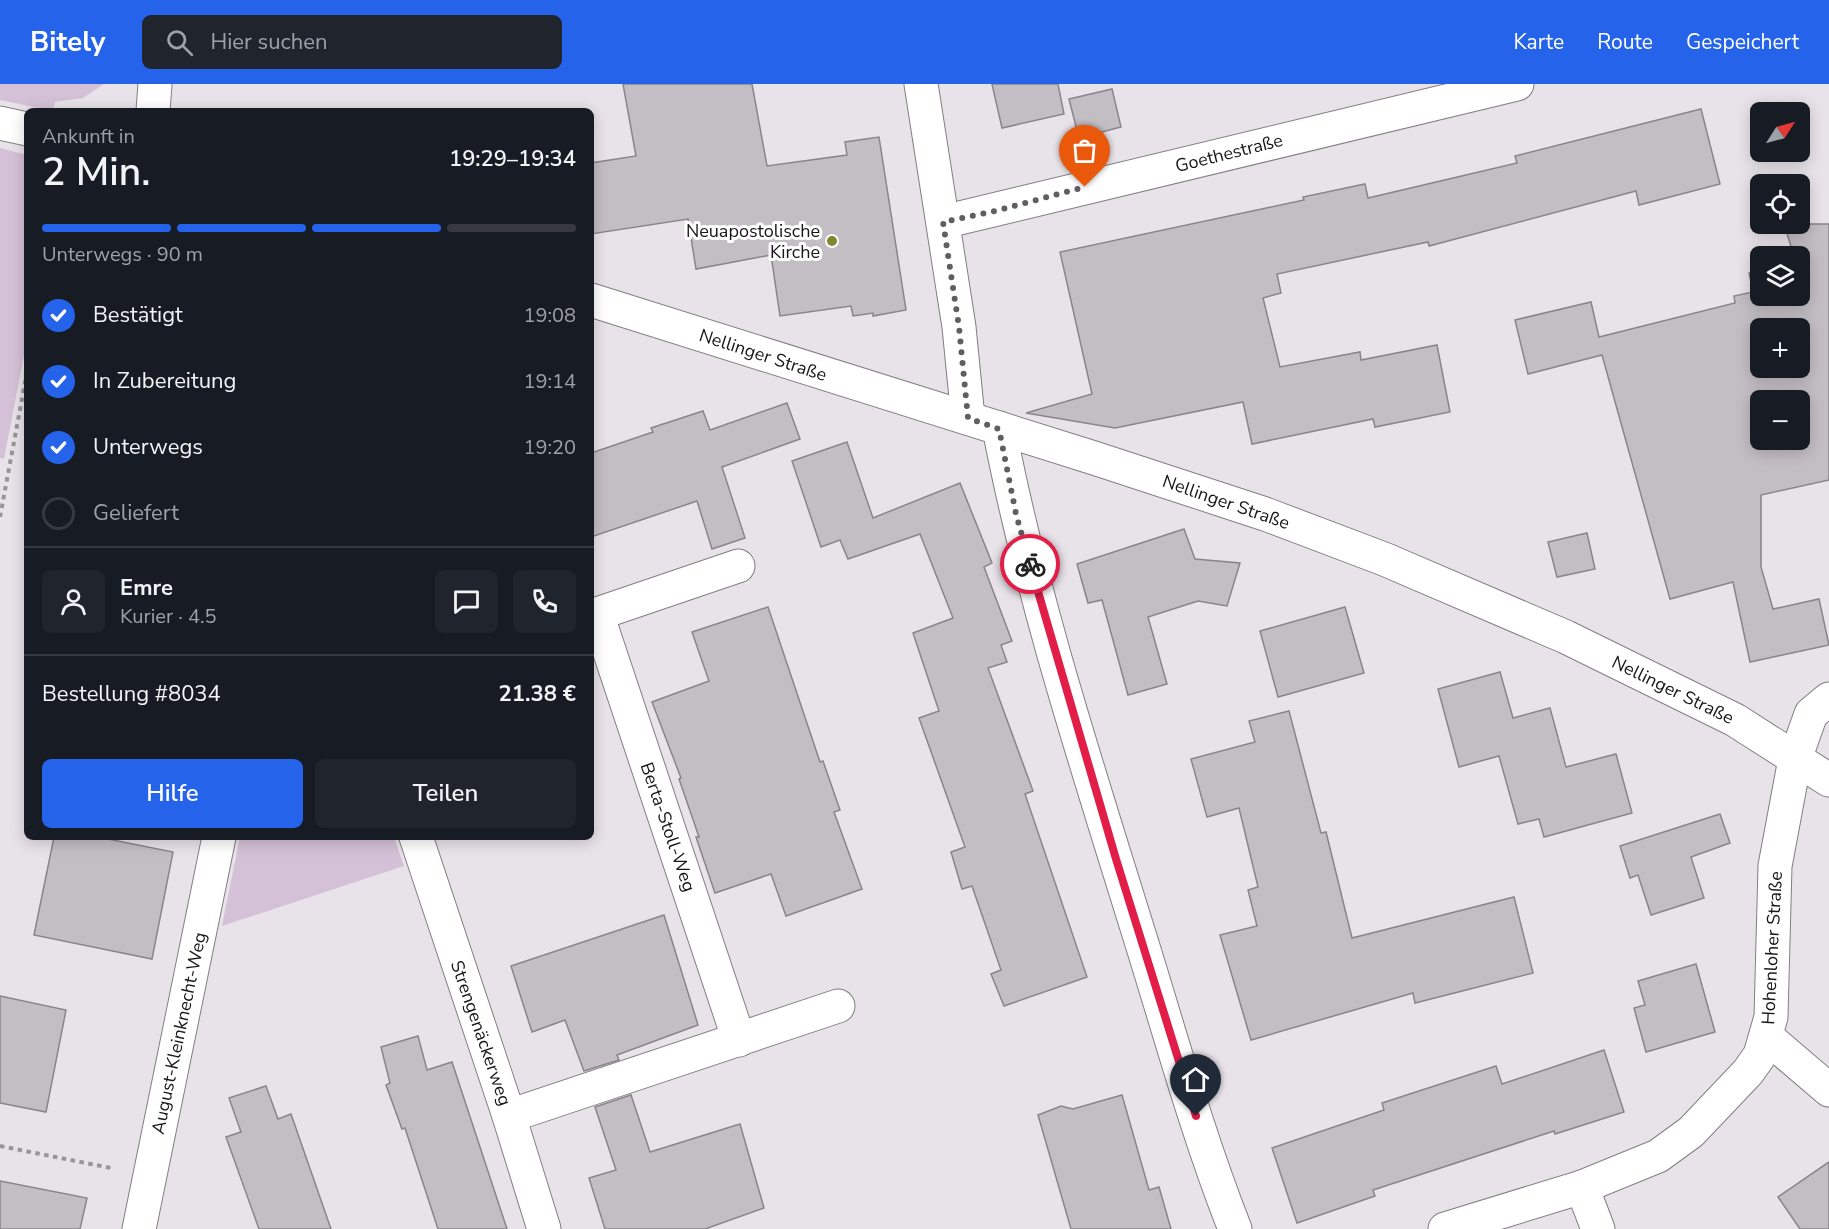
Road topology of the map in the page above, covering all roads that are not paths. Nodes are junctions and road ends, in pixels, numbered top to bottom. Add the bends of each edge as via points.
1 (155, 84) edge
2 (921, 84) edge
3 (1516, 84) edge
4 (1411, 96) edge
5 (153, 108) edge
6 (0, 123) edge
7 (24, 128) edge
8 (943, 222) junction
9 (594, 301) edge
10 (968, 418) junction
11 (999, 429) junction
12 (738, 566) dead end
13 (594, 615) edge
14 (1829, 699) edge
15 (1795, 759) junction
16 (1829, 780) edge
17 (218, 840) edge
18 (417, 840) edge
19 (837, 1006) dead end
20 (1767, 1037) junction
21 (740, 1040) junction
22 (1829, 1090) edge
23 (509, 1116) junction
24 (1582, 1187) junction
25 (139, 1229) edge
26 (544, 1229) edge
27 (1236, 1229) edge
28 (1445, 1229) edge
29 (1598, 1229) edge

1 - 5 street
2 - 8 street
3 - 4 street, Goethestraße
4 - 8 street, Goethestraße
6 - 7 street
8 - 10 street
9 - 10 street, Nellinger Straße
10 - 11 street, Nellinger Straße
11 - 15 street, Nellinger Straße via 1265,514 1394,563 1566,637 1735,720
11 - 27 street via 1019,527 1096,792 1210,1159
12 - 13 street, Berta-Stoll-Weg
13 - 21 street, Berta-Stoll-Weg
14 - 15 street, Hohenloher Straße via 1811,714
15 - 16 street, Nellinger Straße
15 - 20 street, Hohenloher Straße via 1775,866 1771,1017
17 - 25 street, August-Kleinknecht-Weg
18 - 23 street, Strengenäckerweg
19 - 21 street
20 - 22 street
20 - 24 street, Hohenloher Straße via 1748,1072 1674,1146 1640,1165
21 - 23 street
23 - 26 street, Strengenäckerweg
24 - 28 street, Hohenloher Straße
24 - 29 street

